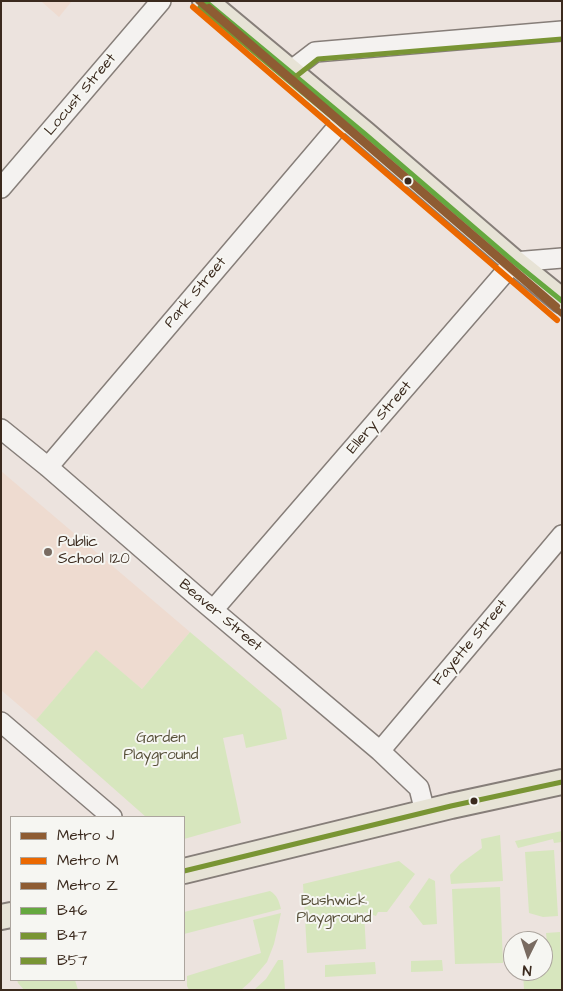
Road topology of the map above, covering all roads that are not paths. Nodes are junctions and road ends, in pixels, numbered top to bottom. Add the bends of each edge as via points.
1 (160, 1) edge
2 (206, 1) edge
3 (562, 31) edge
4 (289, 72) junction
5 (345, 118) junction
6 (1, 188) edge
7 (562, 258) edge
8 (514, 262) junction
9 (562, 301) edge
10 (1, 429) edge
11 (48, 467) junction
12 (562, 535) edge
13 (213, 610) junction
14 (1, 722) edge
15 (380, 750) junction
16 (562, 782) edge
17 (425, 812) junction
18 (111, 816) edge
19 (185, 871) edge

1 - 6 street, Locust Street
2 - 4 main road
3 - 4 street via 315,52
4 - 5 main road
5 - 8 main road
5 - 11 street, Park Street
7 - 8 street
8 - 9 main road
8 - 13 street, Ellery Street
10 - 11 street, Beaver Street
11 - 13 street, Beaver Street
12 - 15 street, Fayette Street
13 - 15 street, Beaver Street
14 - 18 street
15 - 17 street, Beaver Street via 419,788
16 - 17 main road
17 - 19 main road

